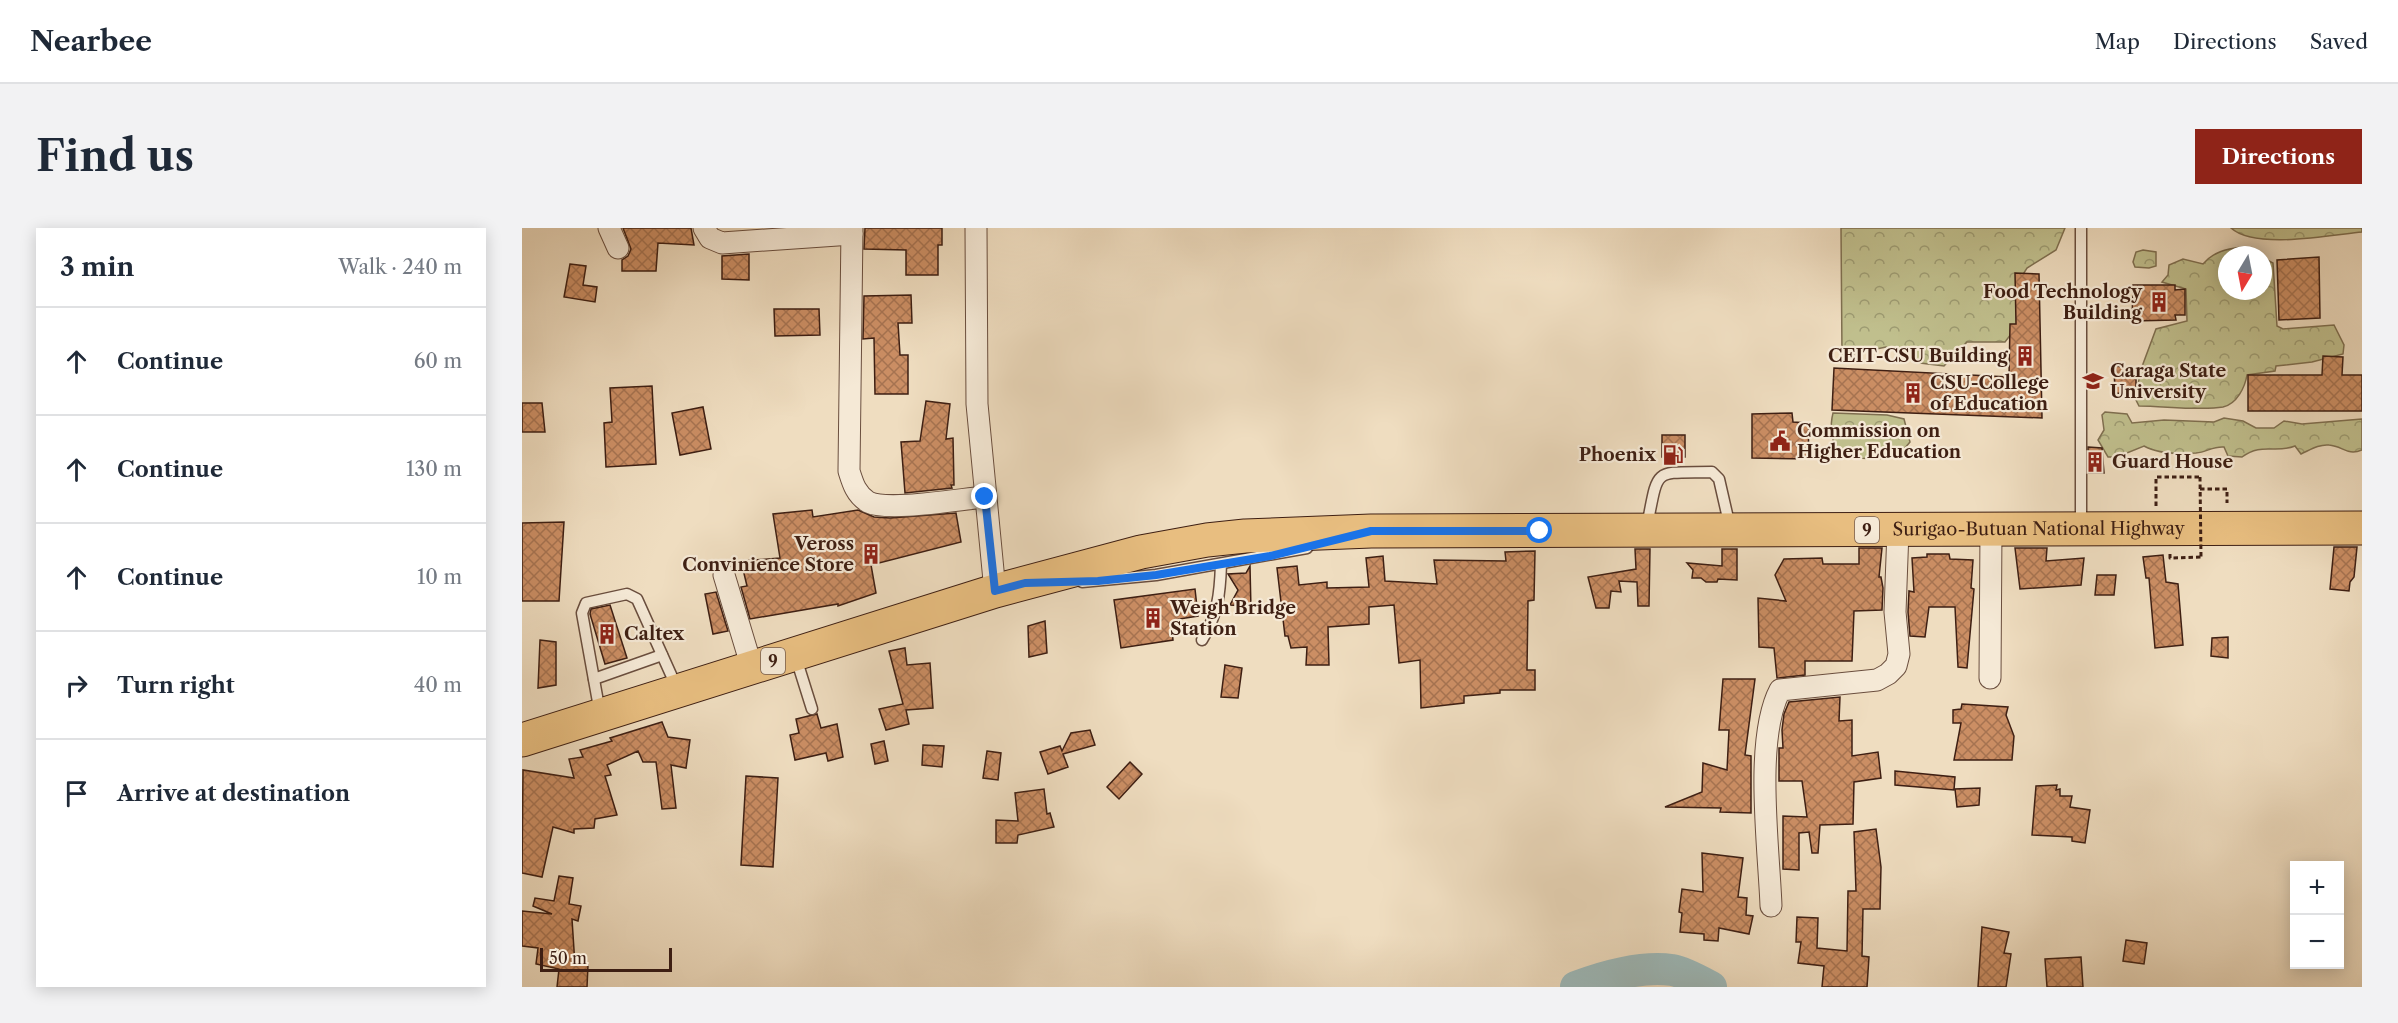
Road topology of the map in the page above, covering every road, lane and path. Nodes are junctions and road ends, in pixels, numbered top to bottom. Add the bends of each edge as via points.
1 (609, 228) edge
2 (704, 228) edge
3 (976, 228) edge
4 (2081, 228) edge
5 (852, 231) edge
6 (618, 248) dead end
7 (2156, 477) dead end
8 (2200, 489) junction
9 (2227, 489) dead end
10 (985, 497) junction
11 (2362, 528) edge
12 (1992, 529) junction
13 (2081, 529) junction
14 (1898, 530) junction
15 (1371, 531) junction
16 (1646, 531) junction
17 (1731, 531) junction
18 (2170, 558) dead end
19 (1221, 564) junction
20 (724, 575) dead end
21 (1010, 587) junction
22 (1202, 640) dead end
23 (795, 654) junction
24 (662, 655) junction
25 (752, 668) junction
26 (1990, 678) dead end
27 (594, 679) junction
28 (679, 691) junction
29 (812, 710) dead end
30 (600, 716) junction
31 (522, 740) edge
32 (1771, 906) dead end

1 - 6 street
2 - 5 street via 710,238 722,243
3 - 10 street via 977,404
4 - 13 lane
5 - 10 street via 849,471 855,490 869,502 887,507
7 - 8 path, bridge via 2200,477
8 - 9 path
8 - 18 path, bridge via 2201,557
10 - 21 street
11 - 13 main road, Surigao-Butuan National Highway / 9
12 - 13 main road, Surigao-Butuan National Highway / 9
12 - 14 main road, Surigao-Butuan National Highway / 9
12 - 26 street
14 - 17 main road, Surigao-Butuan National Highway / 9
14 - 32 street via 1896,666 1877,680 1780,690 1773,704 1765,763
15 - 16 main road, Surigao-Butuan National Highway / 9
15 - 19 lane
15 - 21 main road, Surigao-Butuan National Highway / 9 via 1207,540 1131,555
16 - 17 main road, Surigao-Butuan National Highway / 9
16 - 17 lane via 1656,480 1665,473 1712,472 1719,479
19 - 21 lane via 1098,581
19 - 22 lane via 1220,601
20 - 25 street
21 - 23 main road, Surigao-Butuan National Highway / 9
23 - 25 main road, Surigao-Butuan National Highway / 9
23 - 29 lane
24 - 27 lane
24 - 27 lane via 636,599 627,594 586,603 582,613
24 - 28 lane
25 - 28 main road, Surigao-Butuan National Highway / 9
27 - 30 lane
28 - 30 main road, Surigao-Butuan National Highway / 9
30 - 31 main road, Surigao-Butuan National Highway / 9

